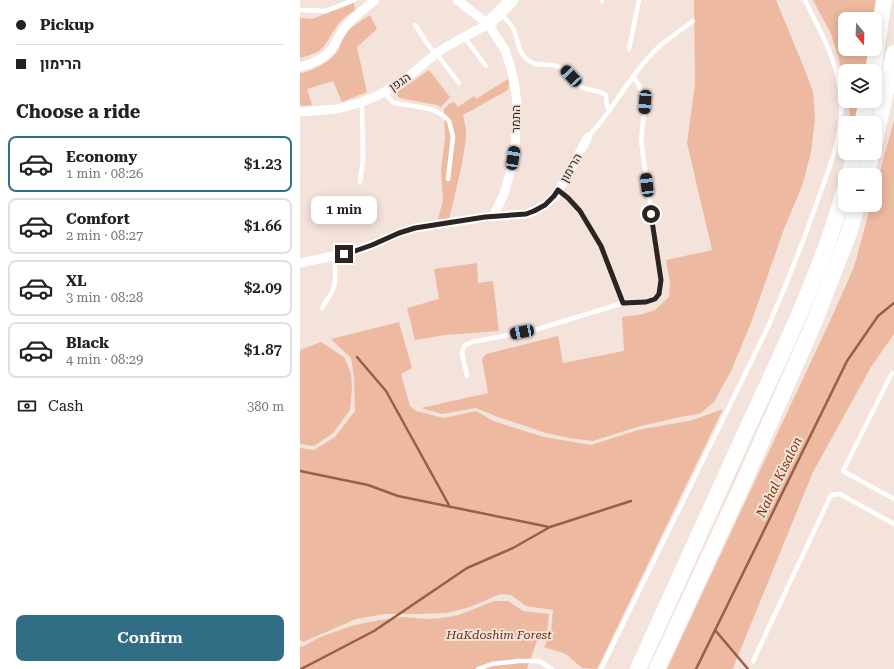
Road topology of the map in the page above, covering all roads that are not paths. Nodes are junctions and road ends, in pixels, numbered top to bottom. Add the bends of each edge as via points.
1 (354, 0) edge
2 (457, 0) edge
3 (512, 0) edge
4 (639, 0) edge
5 (805, 0) edge
6 (884, 0) edge
7 (370, 1) edge
8 (300, 10) edge
9 (499, 13) junction
10 (693, 21) dead end
11 (488, 24) junction
12 (415, 25) dead end
13 (464, 37) junction
14 (629, 49) dead end
15 (894, 53) edge
16 (436, 54) junction
17 (874, 64) edge
18 (300, 66) edge
19 (486, 66) dead end
20 (633, 77) junction
21 (459, 83) dead end
22 (384, 93) junction
23 (362, 102) junction
24 (610, 110) junction
25 (300, 112) edge
26 (881, 116) edge
27 (588, 137) joint
28 (448, 179) dead end
29 (360, 182) dead end
30 (558, 190) junction
31 (838, 212) edge
32 (855, 212) edge
33 (493, 217) junction
34 (334, 256) junction
35 (300, 263) edge
36 (623, 303) junction
37 (322, 308) dead end
38 (892, 373) dead end
39 (468, 376) dead end
40 (894, 499) edge
41 (894, 524) edge
42 (685, 565) junction
43 (753, 661) dead end
44 (478, 669) edge
45 (552, 669) edge
46 (601, 669) edge
47 (630, 669) edge
48 (638, 669) edge
49 (657, 669) edge

1 - 8 lane via 326,11
2 - 11 street, התמר
3 - 9 main road
4 - 14 lane
5 - 46 lane via 825,42 838,79 842,110 835,150 786,286 767,329
6 - 17 highway
7 - 18 street via 352,18 324,57
9 - 11 main road
9 - 24 lane via 514,30 526,59 537,65 558,66 566,70 580,86 603,92
10 - 20 lane via 664,42
11 - 13 street, הגפן
11 - 33 street, התמר via 505,50 517,103 511,170 504,194
12 - 16 lane
13 - 16 street, הגפן
13 - 19 lane
15 - 26 highway
16 - 21 lane
16 - 22 street, הגפן
20 - 24 lane
20 - 36 lane via 645,102 641,141 661,280 659,294 655,299
22 - 23 street, הגפן
22 - 28 lane via 394,103 433,110 449,121 453,137
23 - 25 street, הגפן via 337,109
23 - 29 lane via 363,159
24 - 27 lane
27 - 30 street, הרימון
30 - 33 street, הרימון via 545,205 534,211
30 - 36 lane via 580,211 601,246
31 - 42 highway via 813,281 772,376
32 - 49 highway via 814,323
33 - 34 street, הרימון via 415,228 355,251
34 - 35 street, הרימון
34 - 37 lane via 335,284
36 - 39 lane via 535,330 472,342 464,346 462,353
38 - 40 lane via 843,471
41 - 43 lane via 840,494 831,495
42 - 47 highway
42 - 48 highway
44 - 45 lane via 492,664 539,661

